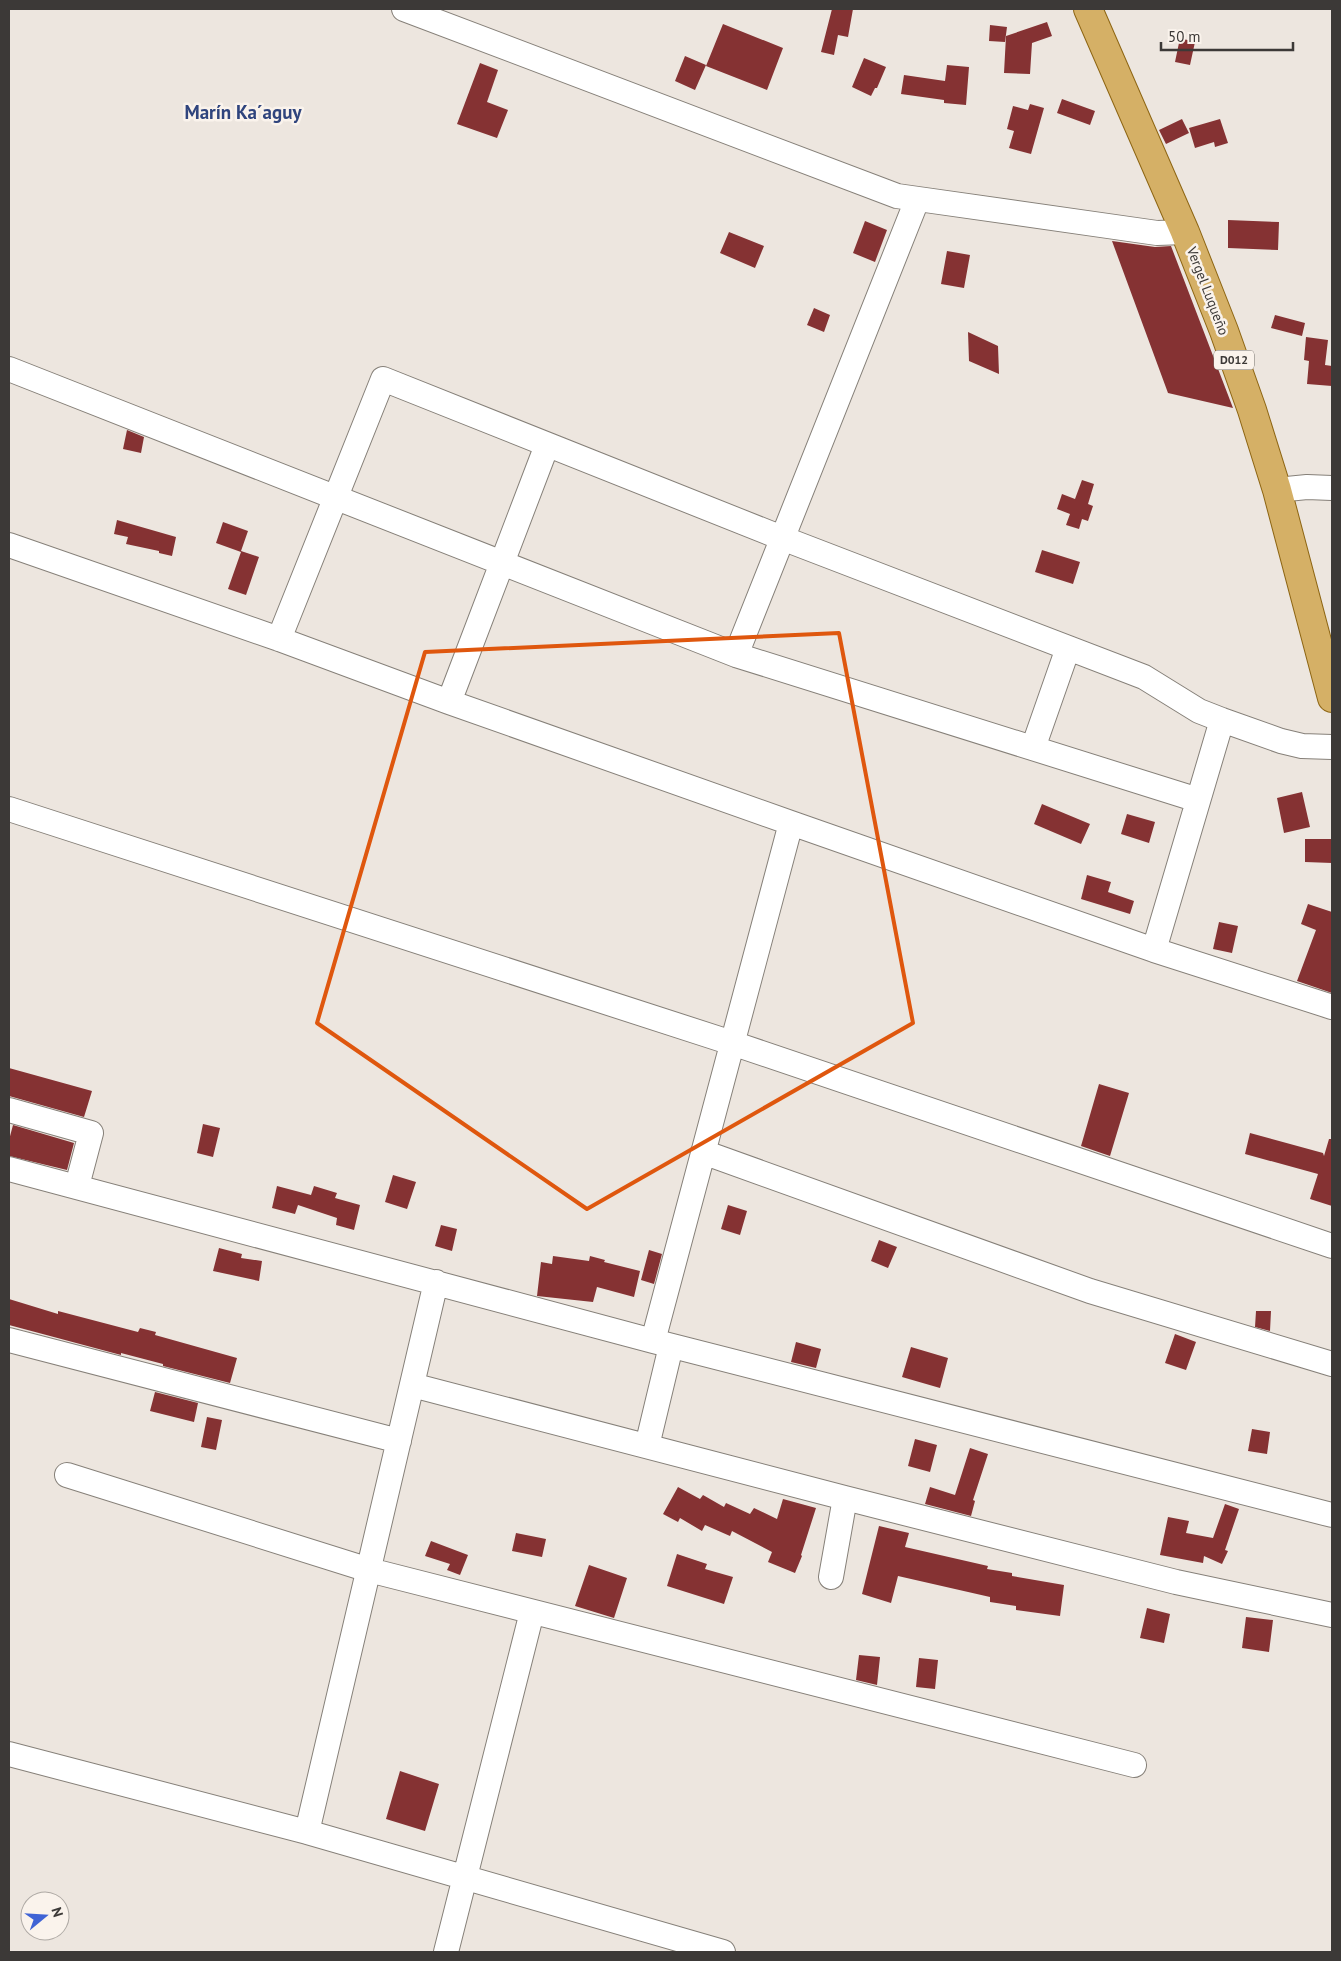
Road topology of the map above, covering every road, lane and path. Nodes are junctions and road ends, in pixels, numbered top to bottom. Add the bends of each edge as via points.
1 (404, 9) edge
2 (1088, 9) edge
3 (917, 200) junction
4 (1185, 232) junction
5 (9, 369) edge
6 (547, 445) junction
7 (1332, 488) edge
8 (1277, 490) junction
9 (335, 497) junction
10 (782, 538) junction
11 (9, 545) edge
12 (502, 563) junction
13 (279, 639) junction
14 (1068, 648) junction
15 (736, 655) junction
16 (1332, 698) edge
17 (449, 702) junction
18 (1222, 720) junction
19 (1332, 747) edge
20 (1033, 748) junction
21 (1198, 800) junction
22 (9, 809) edge
23 (791, 823) junction
24 (1154, 950) junction
25 (1332, 1007) edge
26 (732, 1042) junction
27 (9, 1110) edge
28 (703, 1152) junction
29 (9, 1169) edge
30 (77, 1186) junction
31 (1332, 1246) edge
32 (436, 1282) junction
33 (9, 1340) edge
34 (662, 1344) junction
35 (1332, 1364) edge
36 (412, 1385) junction
37 (399, 1441) junction
38 (647, 1446) junction
39 (67, 1475) dead end
40 (845, 1498) junction
41 (1332, 1515) edge
42 (368, 1570) junction
43 (831, 1577) dead end
44 (532, 1612) junction
45 (1332, 1615) edge
46 (9, 1754) edge
47 (1134, 1765) dead end
48 (306, 1832) junction
49 (464, 1877) junction
50 (446, 1952) edge
51 (722, 1952) edge

1 - 3 street via 877,190
2 - 4 main road, Vergel Luqueño / D012
3 - 4 street via 1157,233
3 - 10 street
4 - 8 main road, Vergel Luqueño / D012 via 1224,330
5 - 9 street
6 - 9 street via 383,379
6 - 10 street
6 - 12 street
7 - 8 street
8 - 16 main road, Vergel Luqueño / D012
9 - 12 street
9 - 13 street
10 - 14 street
10 - 15 street
11 - 13 street
12 - 15 street
12 - 17 street
13 - 17 street
14 - 18 street via 1144,677 1199,711
14 - 20 street
15 - 20 street
17 - 23 street
18 - 19 street via 1281,741 1302,746
18 - 21 street
20 - 21 street
21 - 24 street
22 - 26 street
23 - 24 street
23 - 26 street
24 - 25 street
26 - 28 street
26 - 31 street
27 - 30 street via 91,1133
28 - 34 street
28 - 35 street via 1090,1291
29 - 30 street
30 - 32 street
32 - 34 street
32 - 36 street
33 - 37 street
34 - 38 street
34 - 41 street
36 - 37 street
36 - 38 street
37 - 42 street
38 - 40 street
39 - 42 street
40 - 43 street
40 - 45 street via 1176,1582
42 - 44 street
42 - 48 street
44 - 47 street
44 - 49 street
46 - 48 street
48 - 49 street
49 - 50 street
49 - 51 street

